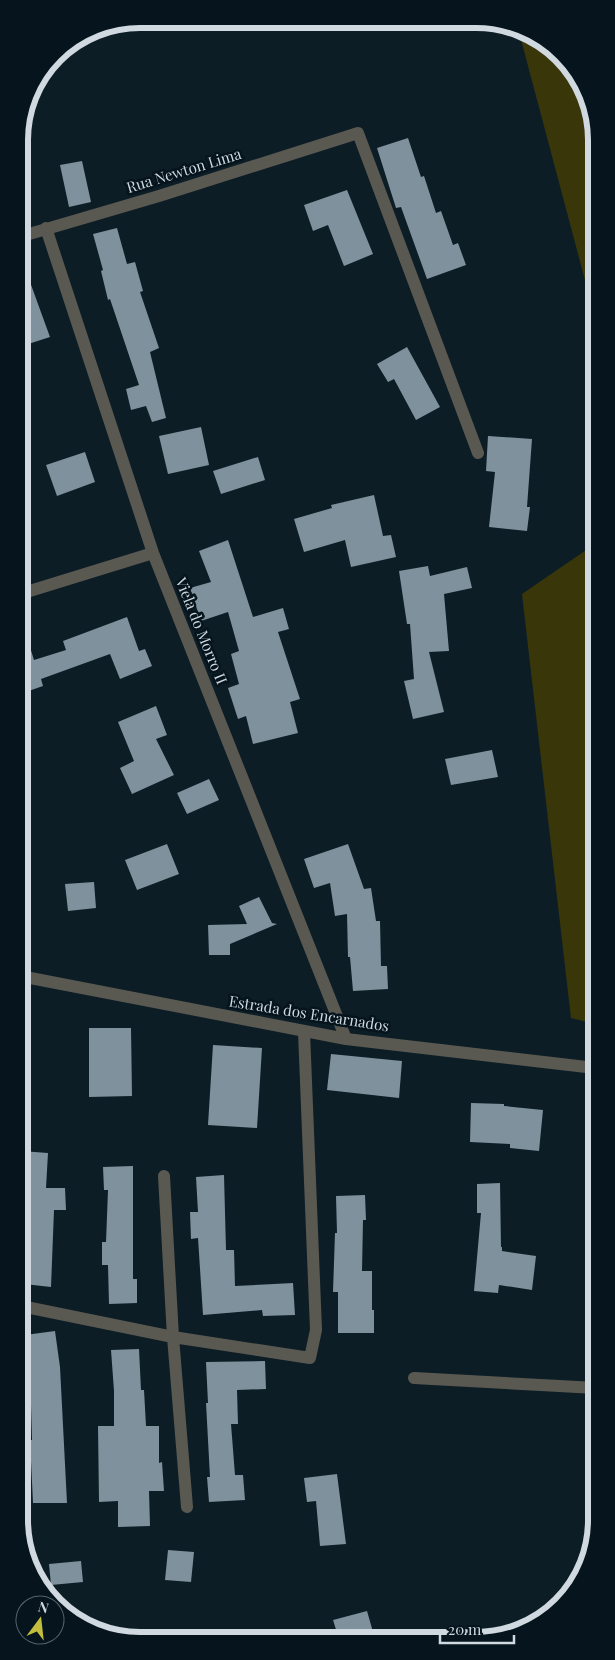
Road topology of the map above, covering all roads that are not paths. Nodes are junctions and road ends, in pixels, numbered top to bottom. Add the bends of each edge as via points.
1 (46, 228) junction
2 (28, 233) edge
3 (478, 453) dead end
4 (153, 554) junction
5 (28, 592) edge
6 (28, 978) edge
7 (304, 1032) junction
8 (346, 1039) junction
9 (587, 1067) edge
10 (164, 1176) dead end
11 (28, 1307) edge
12 (173, 1336) junction
13 (414, 1378) dead end
14 (587, 1388) edge
15 (187, 1507) dead end

1 - 2 street, Rua Newton Lima
1 - 3 street, Rua Newton Lima via 358,133
1 - 4 street, Viela do Morro II
4 - 5 street
4 - 8 street, Viela do Morro II
6 - 7 street, Estrada dos Encarnados
7 - 8 street, Estrada dos Encarnados
7 - 12 street via 316,1330 310,1358
8 - 9 street, Estrada dos Encarnados
10 - 12 street
11 - 12 street
12 - 15 street
13 - 14 street

